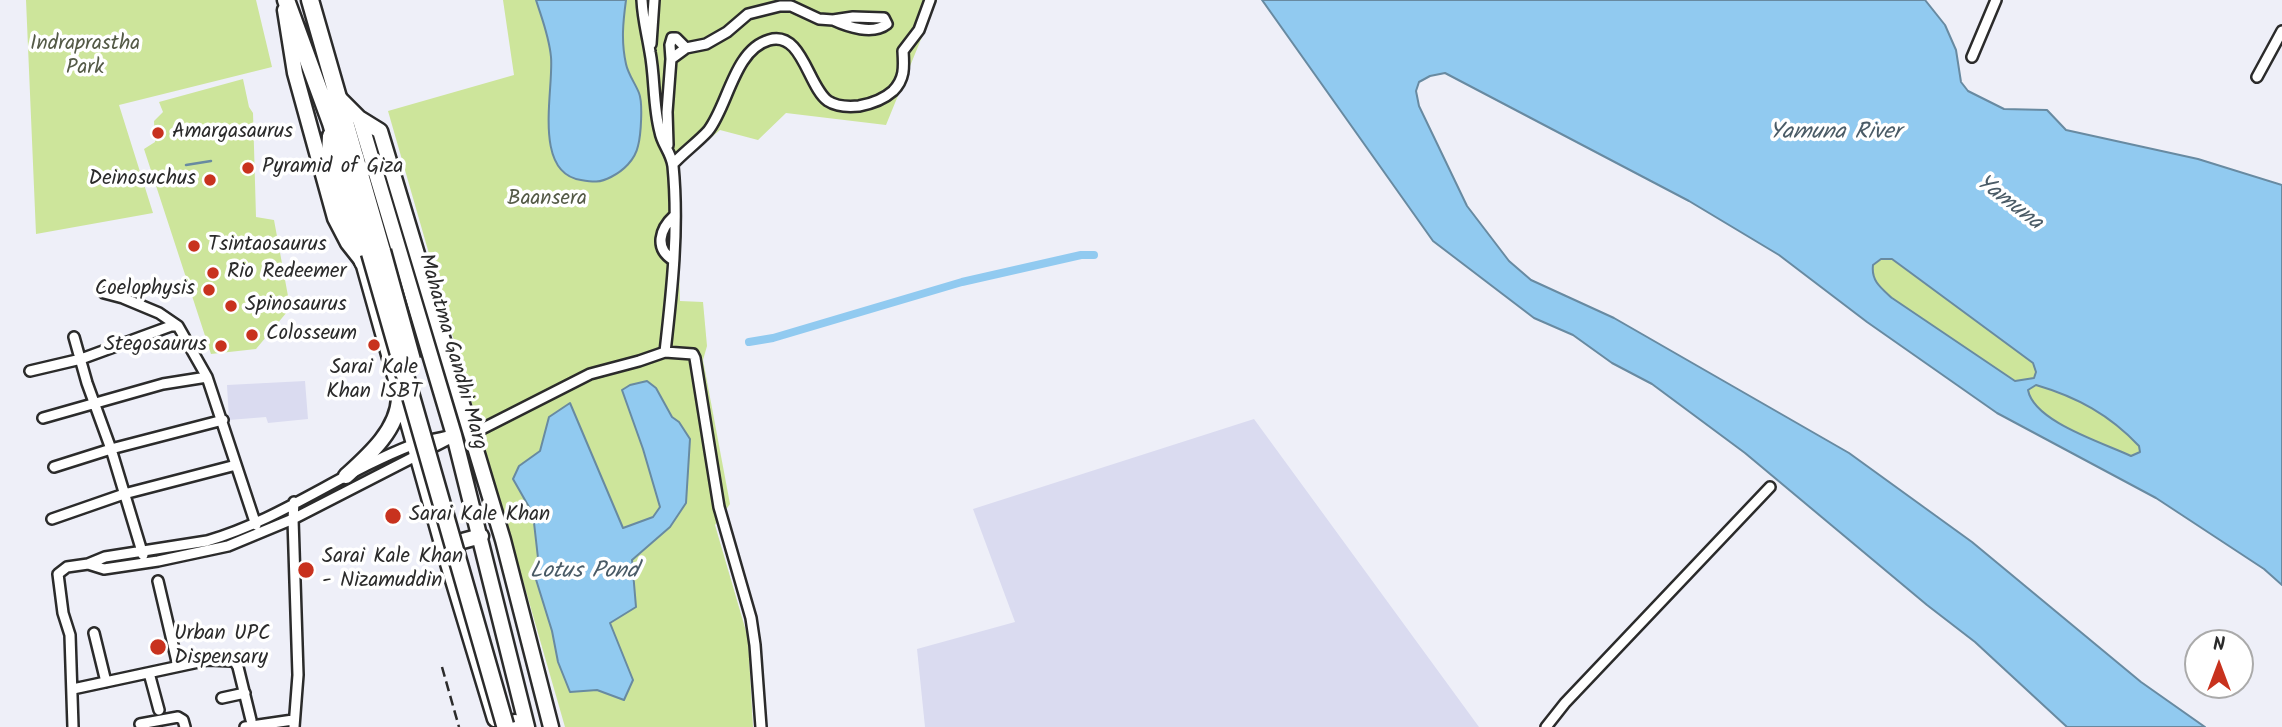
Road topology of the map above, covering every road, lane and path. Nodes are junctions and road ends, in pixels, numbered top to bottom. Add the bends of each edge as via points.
1 (285, 0) edge
2 (310, 0) edge
3 (642, 0) edge
4 (654, 0) edge
5 (930, 0) edge
6 (1996, 0) edge
7 (834, 20) junction
8 (2282, 31) edge
9 (686, 48) junction
10 (650, 52) junction
11 (1972, 57) dead end
12 (671, 59) junction
13 (2257, 77) dead end
14 (338, 97) junction
15 (359, 118) junction
16 (331, 123) junction
17 (668, 147) junction
18 (673, 164) junction
19 (360, 196) junction
20 (363, 262) junction
21 (104, 293) dead end
22 (178, 326) junction
23 (74, 337) dead end
24 (428, 342) junction
25 (665, 352) junction
26 (388, 353) junction
27 (80, 359) junction
28 (30, 371) dead end
29 (207, 377) junction
30 (399, 389) junction
31 (94, 404) junction
32 (43, 418) dead end
33 (223, 420) junction
34 (454, 435) junction
35 (470, 435) junction
36 (111, 449) junction
37 (416, 450) junction
38 (236, 465) junction
39 (54, 467) dead end
40 (346, 476) junction
41 (1770, 487) dead end
42 (124, 494) junction
43 (294, 502) junction
44 (293, 519) junction
45 (52, 520) dead end
46 (255, 522) junction
47 (258, 534) junction
48 (481, 536) junction
49 (443, 547) junction
50 (141, 550) junction
51 (146, 562) junction
52 (88, 564) junction
53 (158, 581) dead end
54 (94, 633) dead end
55 (178, 666) junction
56 (149, 673) junction
57 (106, 682) junction
58 (73, 690) junction
59 (245, 693) junction
60 (222, 698) dead end
61 (159, 710) dead end
62 (140, 724) dead end
63 (248, 724) edge
64 (293, 724) edge
65 (511, 726) edge
66 (73, 727) edge
67 (184, 727) edge
68 (551, 727) edge
69 (761, 727) edge
70 (1545, 727) edge

1 - 16 highway
1 - 20 main road via 295,73 335,218
2 - 14 highway, Mahatma Gandhi Marg
3 - 10 street
4 - 10 street
5 - 18 street via 919,30 903,51 902,78 884,97 847,107 828,101 792,46 780,39 767,40 757,45 734,77 709,129
6 - 11 street
7 - 7 street via 874,17 884,18 887,24 859,28
7 - 9 street via 780,6 748,15 706,44
8 - 13 street
9 - 12 street
9 - 12 street via 672,38
10 - 17 street via 660,133
12 - 17 street
14 - 15 main road, Mahatma Gandhi Marg
14 - 19 highway
15 - 24 main road, Mahatma Gandhi Marg
15 - 35 main road via 380,131
16 - 19 highway
16 - 20 highway via 330,156
17 - 18 street
18 - 25 street via 674,260
19 - 65 highway, bridge
20 - 26 main road
21 - 22 street via 159,313
22 - 27 street
22 - 29 street
23 - 27 street
24 - 26 main road
24 - 34 main road, Mahatma Gandhi Marg
25 - 35 street via 590,374
25 - 69 street via 688,352 695,358 719,507 751,618
26 - 30 main road
27 - 28 street
27 - 31 street
29 - 31 street
29 - 33 street
30 - 37 main road
30 - 40 main road via 396,416 387,432
31 - 32 street
31 - 36 street
33 - 36 street
33 - 38 street
34 - 37 street
34 - 48 main road, Mahatma Gandhi Marg
35 - 68 main road via 503,540
36 - 39 street
36 - 42 street
37 - 40 street
37 - 44 street
37 - 49 main road
38 - 42 street
38 - 46 street
40 - 43 street
41 - 70 street
42 - 45 street
42 - 50 street
43 - 44 street
43 - 46 street
44 - 47 street
44 - 64 street via 298,676
46 - 47 street
46 - 50 street via 207,541
47 - 51 street via 213,551
48 - 49 main road
48 - 65 main road, Mahatma Gandhi Marg
49 - 65 main road
50 - 51 street
50 - 52 street
51 - 52 street via 104,569
52 - 58 street via 71,565 58,574 70,635
53 - 55 street
54 - 57 street
55 - 56 street
55 - 59 street via 222,659 235,663
56 - 57 street
56 - 61 street
57 - 58 street
58 - 66 street
59 - 60 street
59 - 63 street
62 - 67 street via 178,718
63 - 64 street

